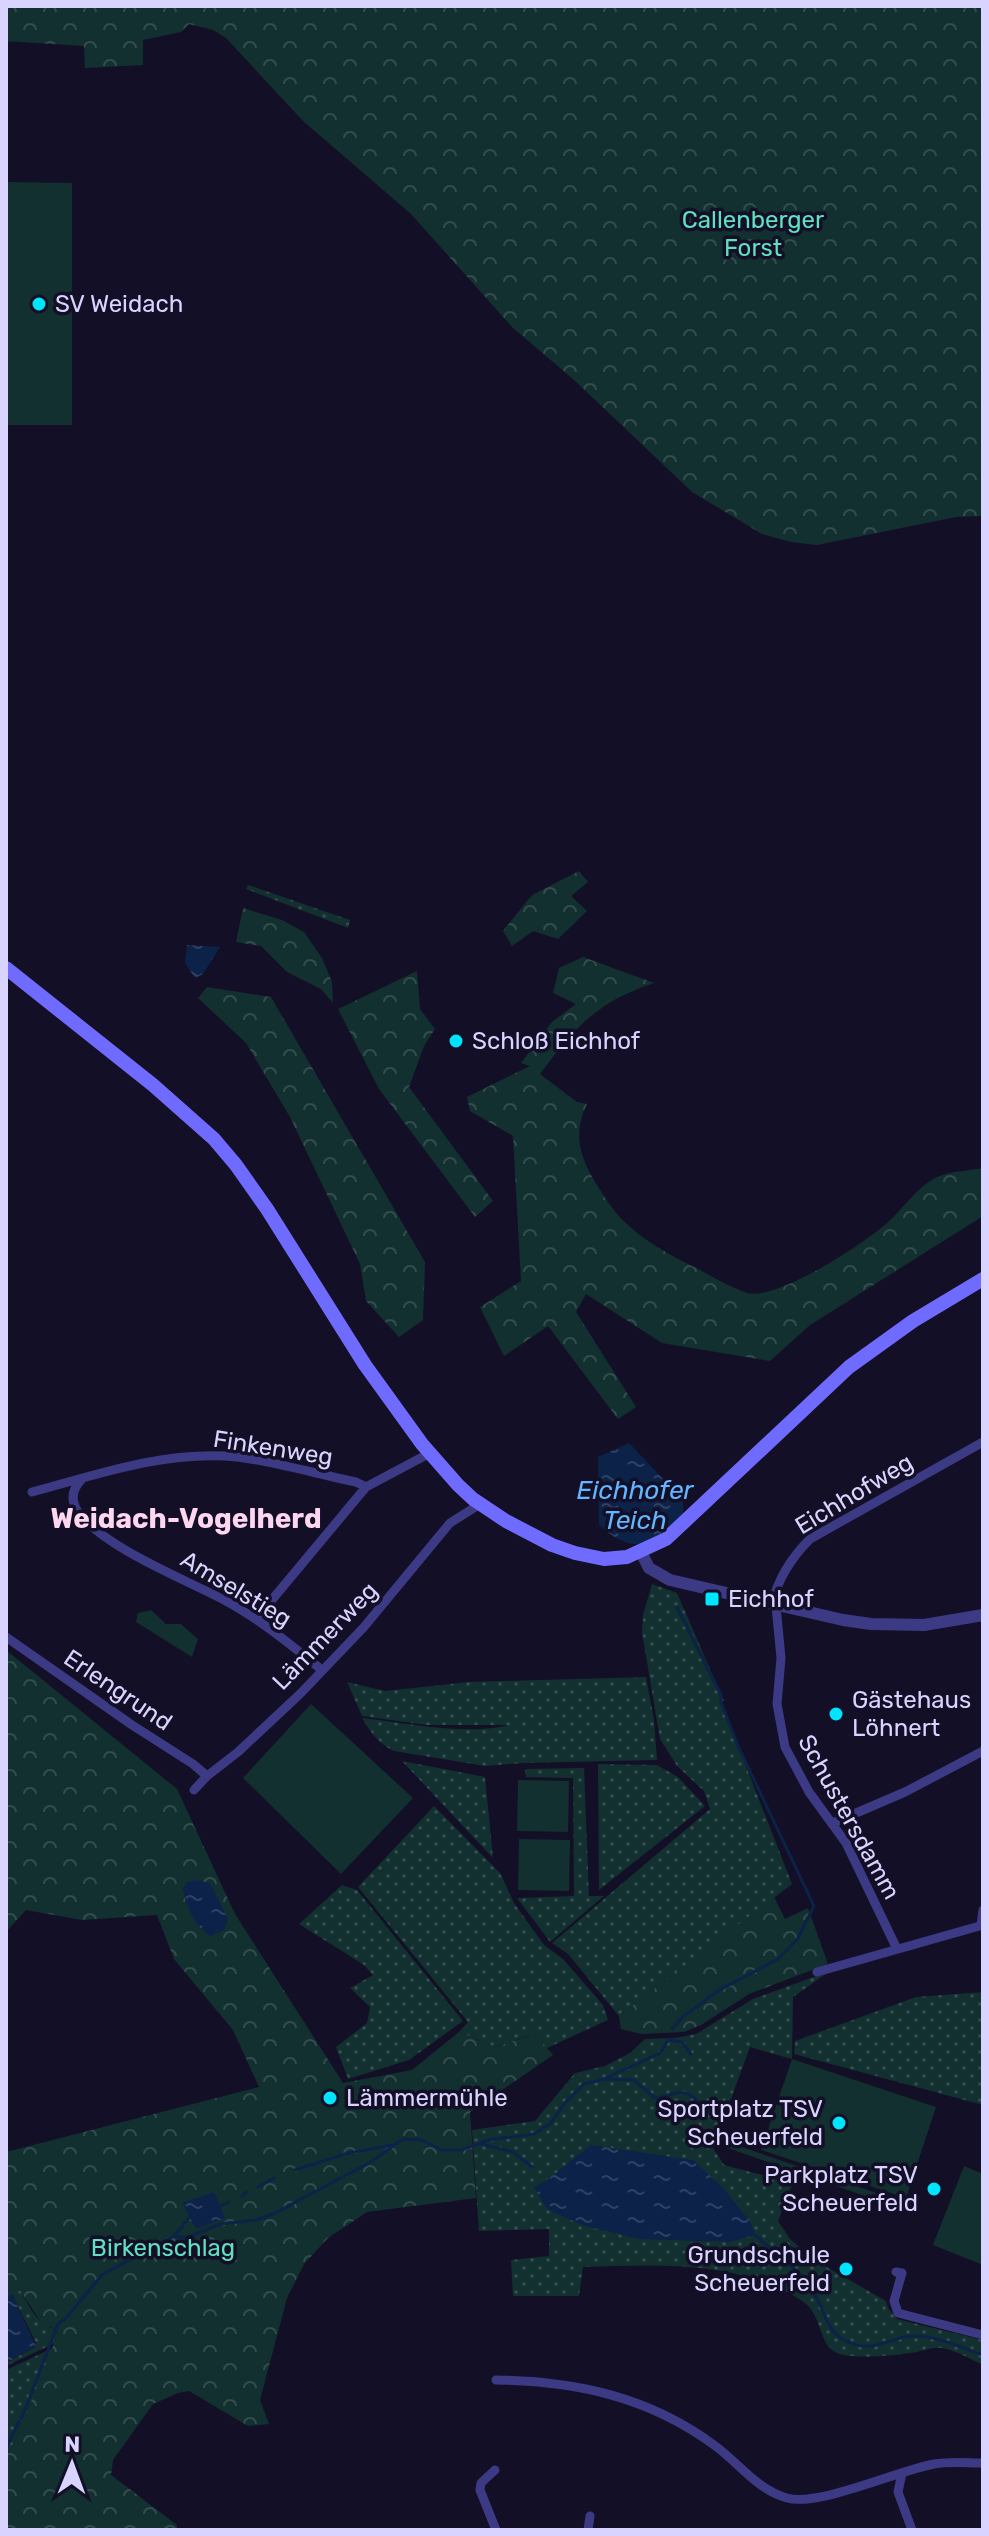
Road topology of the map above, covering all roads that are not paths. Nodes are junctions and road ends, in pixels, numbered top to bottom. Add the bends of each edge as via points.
1 (6, 968) edge
2 (983, 1279) edge
3 (983, 1442) edge
4 (430, 1453) junction
5 (82, 1479) junction
6 (366, 1487) junction
7 (32, 1492) dead end
8 (480, 1504) junction
9 (641, 1552) junction
10 (774, 1605) junction
11 (983, 1615) edge
12 (256, 1619) junction
13 (6, 1637) edge
14 (322, 1670) junction
15 (983, 1751) edge
16 (207, 1776) junction
17 (194, 1790) dead end
18 (833, 1823) junction
19 (983, 1910) edge
20 (982, 1925) edge
21 (897, 1949) junction
22 (817, 1972) dead end
23 (896, 2272) dead end
24 (983, 2335) edge
25 (496, 2380) dead end
26 (983, 2463) edge
27 (495, 2470) dead end
28 (902, 2473) junction
29 (590, 2516) dead end
30 (496, 2530) edge
31 (588, 2530) edge
32 (912, 2530) edge

1 - 4 main road via 214,1139
2 - 9 main road via 880,1343 835,1379 693,1516
3 - 10 street, Eichhofweg via 810,1539 783,1573
4 - 6 street
4 - 8 main road
5 - 6 street, Finkenweg via 148,1461 227,1456
5 - 7 street, Finkenweg
5 - 12 street, Amselstieg via 73,1498 87,1521 126,1549
6 - 12 street
8 - 9 main road via 532,1536 575,1553 611,1559
8 - 14 street, Lämmerweg via 450,1523
9 - 10 street via 649,1568 670,1580
10 - 11 street via 884,1625 924,1625
10 - 18 street, Schustersdamm via 781,1640 777,1704 782,1734 796,1771
12 - 14 street, Amselstieg
13 - 16 street, Erlengrund
14 - 16 street, Lämmerweg
15 - 18 street
16 - 17 street, Lämmerweg
18 - 21 street, Schustersdamm
19 - 20 street
20 - 21 street
21 - 22 street
23 - 24 street via 902,2273 894,2301 898,2313
25 - 28 street via 571,2384 635,2401 687,2426 769,2492 788,2499 824,2495
26 - 28 street via 932,2464
27 - 30 street via 480,2490
28 - 32 street via 898,2492
29 - 31 street

